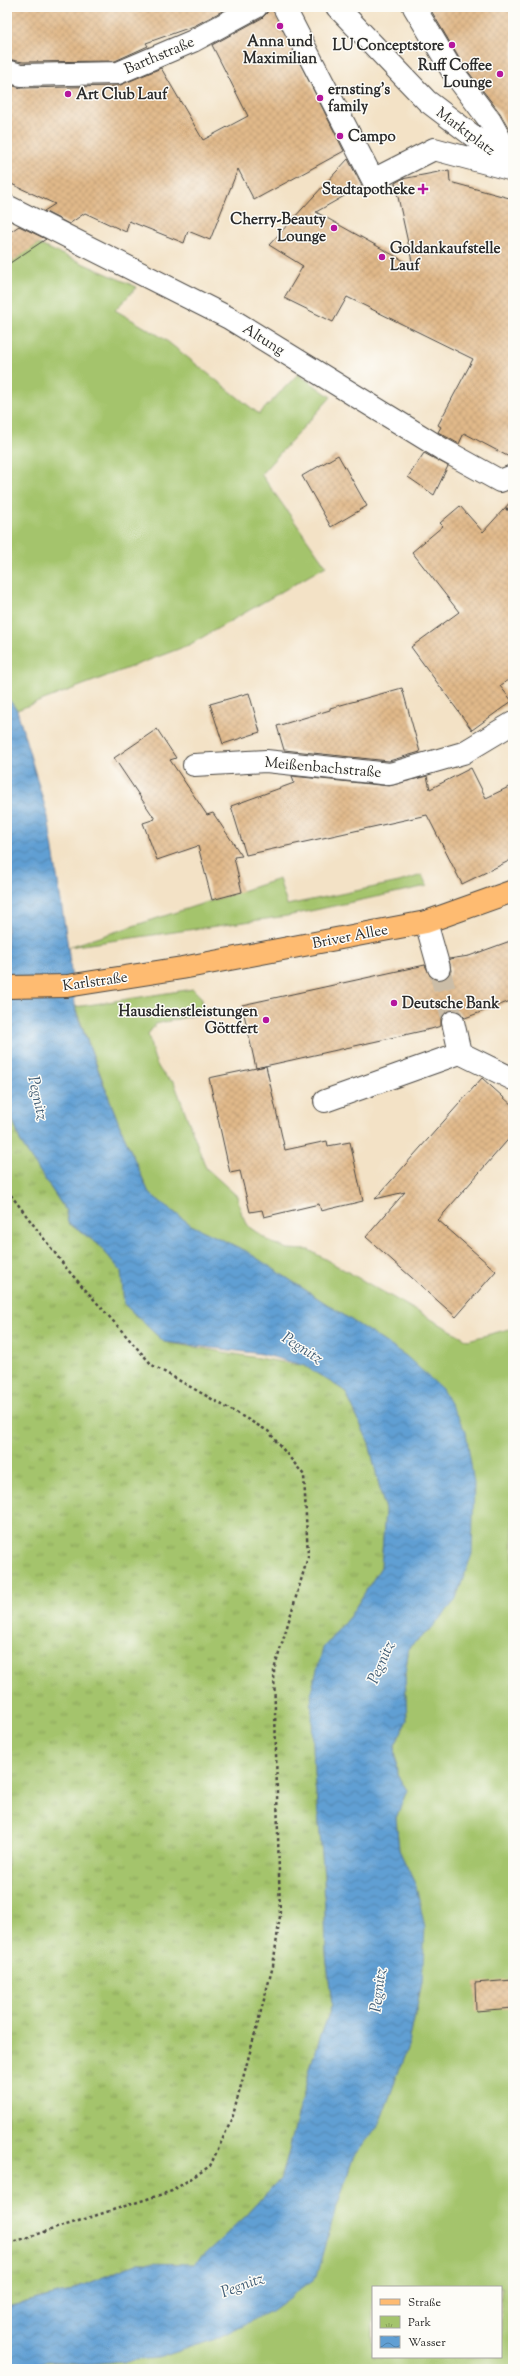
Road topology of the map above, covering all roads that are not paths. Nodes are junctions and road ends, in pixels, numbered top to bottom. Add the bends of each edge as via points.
1 (256, 7) edge
2 (284, 7) edge
3 (336, 7) edge
4 (414, 7) edge
5 (7, 71) edge
6 (513, 162) edge
7 (513, 168) edge
8 (7, 206) edge
9 (513, 476) edge
10 (513, 723) edge
11 (194, 765) dead end
12 (513, 891) edge
13 (426, 922) junction
14 (182, 968) joint
15 (440, 968) tunnel mouth
16 (7, 987) edge
17 (453, 1022) tunnel mouth
18 (460, 1053) junction
19 (513, 1079) edge
20 (326, 1101) dead end

1 - 5 street, Barthstraße via 193,41 118,73 21,75
2 - 7 street, Marktplatz via 373,180 434,149
3 - 7 street, Marktplatz via 427,101
4 - 6 street, Marktplatz via 453,72 490,121
8 - 9 street, Altung via 229,318 442,449 500,481
10 - 11 street, Meißenbachstraße via 463,753 390,774 266,761
12 - 13 main road, Briver Allee
13 - 14 main road, Briver Allee
13 - 15 street
14 - 16 main road, Karlstraße via 67,986
17 - 18 street
18 - 19 street
18 - 20 street

